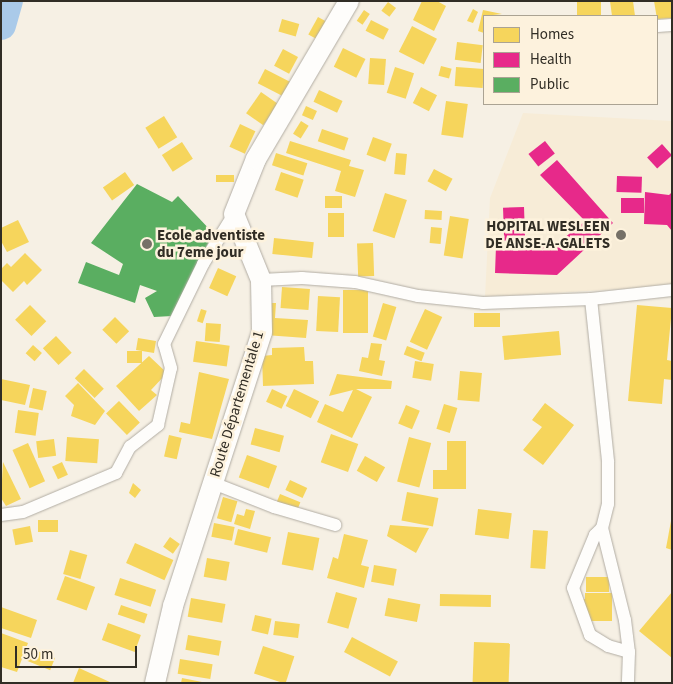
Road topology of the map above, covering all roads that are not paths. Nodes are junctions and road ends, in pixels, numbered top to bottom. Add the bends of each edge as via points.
1 (349, 1) edge
2 (672, 25) edge
3 (658, 26) edge
4 (234, 214) junction
5 (261, 280) junction
6 (672, 290) edge
7 (591, 299) junction
8 (213, 483) junction
9 (1, 514) edge
10 (335, 525) dead end
11 (602, 528) junction
12 (629, 652) junction
13 (155, 683) edge
14 (628, 683) edge

1 - 4 main road via 256,159
2 - 3 street
4 - 5 main road, Route Départementale 1
4 - 9 street via 203,264 164,344 171,368 158,425 130,447 116,472 23,512
5 - 7 street via 302,278 355,282 418,296 483,303
5 - 8 main road, Route Départementale 1 via 262,332
6 - 7 street
7 - 11 street via 608,462 608,504
8 - 10 street via 274,507
8 - 13 main road, Route Départementale 1 via 173,606
11 - 12 street via 605,549 617,581
11 - 12 street via 573,588 590,635 608,646
12 - 14 street

